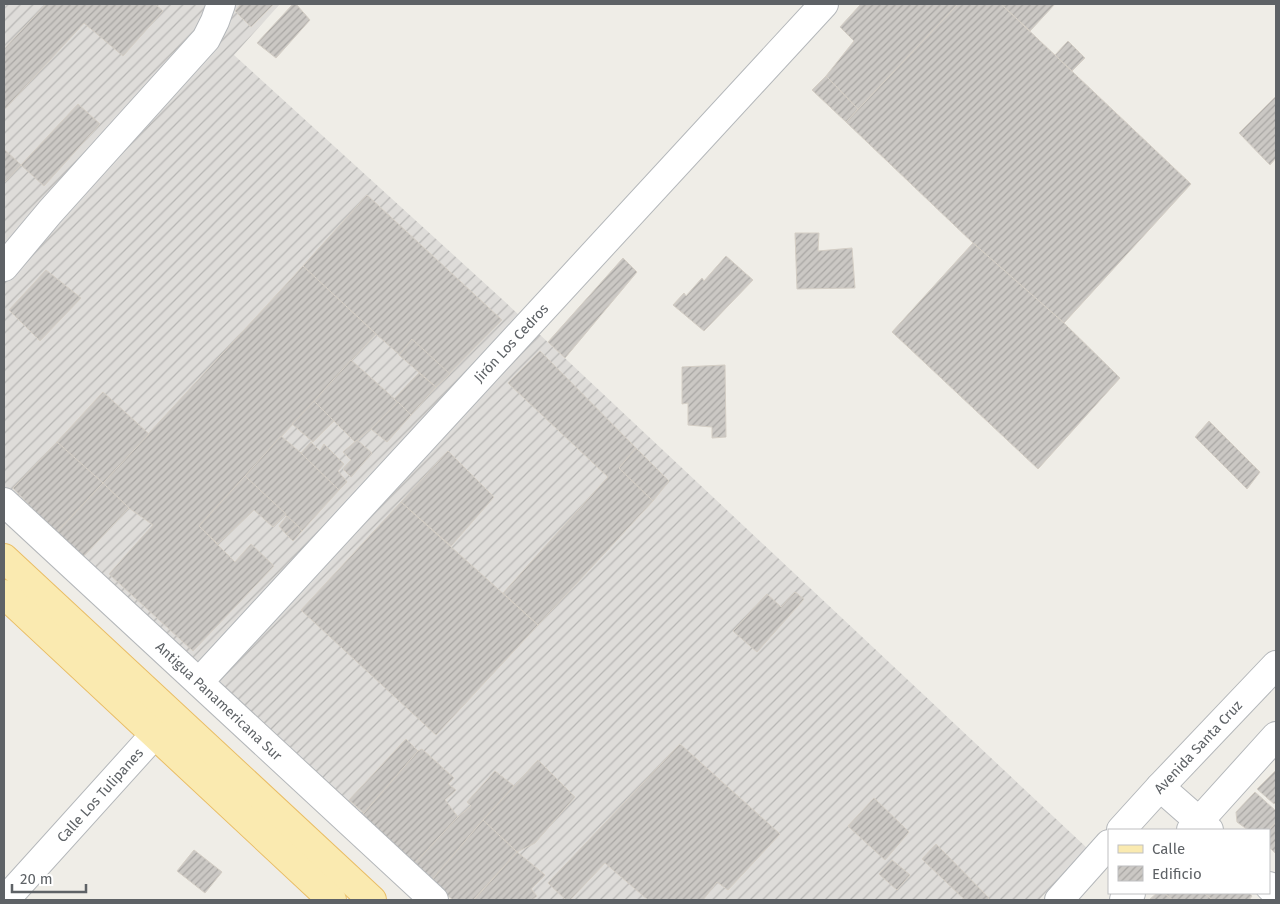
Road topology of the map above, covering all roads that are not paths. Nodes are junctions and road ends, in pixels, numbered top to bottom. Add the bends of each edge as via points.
1 (221, 4) edge
2 (824, 4) edge
3 (4, 267) edge
4 (4, 502) edge
5 (4, 558) edge
6 (4, 594) edge
7 (1276, 665) edge
8 (199, 682) junction
9 (155, 734) junction
10 (1276, 736) edge
11 (1160, 786) junction
12 (1200, 827) edge
13 (1122, 829) edge
14 (1108, 845) edge
15 (5, 900) edge
16 (332, 900) edge
17 (372, 900) edge
18 (434, 900) edge
19 (1059, 900) edge

1 - 3 street via 206,39
2 - 8 street, Jirón Los Cedros
4 - 8 street, Antigua Panamericana Sur
5 - 17 main road
6 - 9 main road
7 - 11 street, Avenida Santa Cruz
8 - 18 street, Antigua Panamericana Sur
9 - 15 street, Calle Los Tulipanes
9 - 16 main road
10 - 12 street
11 - 12 street
11 - 13 street, Avenida Santa Cruz
14 - 19 street

